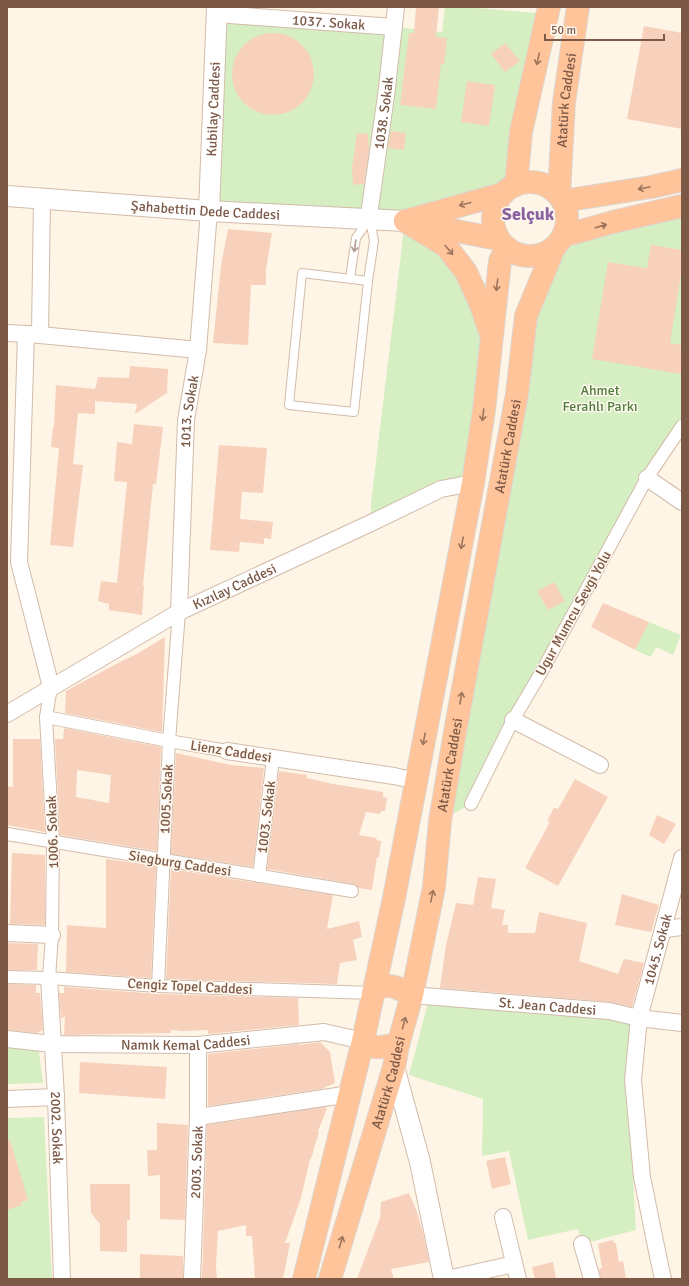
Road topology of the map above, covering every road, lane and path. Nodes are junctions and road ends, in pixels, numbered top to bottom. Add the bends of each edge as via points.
1 (396, 7) edge
2 (549, 7) edge
3 (578, 7) edge
4 (217, 11) edge
5 (394, 27) junction
6 (682, 180) edge
7 (509, 189) junction
8 (7, 196) edge
9 (42, 198) junction
10 (561, 198) junction
11 (682, 206) edge
12 (210, 211) junction
13 (370, 218) junction
14 (405, 221) junction
15 (559, 242) junction
16 (502, 244) junction
17 (350, 278) junction
18 (368, 281) junction
19 (7, 333) edge
20 (33, 335) junction
21 (491, 337) junction
22 (198, 350) junction
23 (682, 426) edge
24 (647, 478) junction
25 (473, 484) junction
26 (682, 502) edge
27 (13, 563) edge
28 (179, 612) junction
29 (51, 687) junction
30 (7, 714) edge
31 (46, 717) junction
32 (513, 720) junction
33 (169, 742) junction
34 (227, 751) joint
35 (273, 758) junction
36 (600, 765) dead end
37 (416, 781) junction
38 (470, 804) dead end
39 (7, 834) edge
40 (53, 841) junction
41 (682, 858) edge
42 (163, 860) junction
43 (259, 876) junction
44 (352, 890) dead end
45 (682, 927) edge
46 (664, 929) junction
47 (7, 934) edge
48 (52, 935) junction
49 (7, 977) edge
50 (50, 978) junction
51 (158, 986) junction
52 (374, 993) junction
53 (412, 995) junction
54 (639, 1018) junction
55 (682, 1023) edge
56 (7, 1039) edge
57 (363, 1041) junction
58 (52, 1044) junction
59 (198, 1045) junction
60 (398, 1045) junction
61 (394, 1067) junction
62 (350, 1094) junction
63 (56, 1097) junction
64 (7, 1099) edge
65 (198, 1117) junction
66 (502, 1217) dead end
67 (582, 1244) dead end
68 (516, 1271) edge
69 (62, 1279) edge
70 (192, 1279) edge
71 (304, 1279) edge
72 (330, 1279) edge
73 (444, 1279) edge
74 (447, 1279) edge
75 (592, 1279) edge
76 (663, 1279) edge

1 - 5 street, 1038. Sokak
2 -> 7 highway
3 - 10 highway, Atatürk Caddesi via 564,102
4 - 5 street, 1037. Sokak
4 - 12 street, Kubilay Caddesi
5 - 13 street, 1038. Sokak
6 -> 10 highway via 651,187
7 - 10 highway via 527,182 539,183 550,187
7 -> 14 highway
7 - 16 highway via 496,204 493,216 494,228
8 - 9 street, Şahabettin Dede Caddesi
9 - 12 street, Şahabettin Dede Caddesi
9 - 20 street
10 - 15 highway via 568,219 567,228
15 -> 11 highway via 613,222
12 - 13 street, Şahabettin Dede Caddesi
12 - 22 street, 1013. Sokak
13 - 14 street, Şahabettin Dede Caddesi
13 -> 17 lane via 356,238
13 - 18 lane via 374,240
14 - 16 highway
14 -> 21 highway via 446,246 466,272 481,304
15 - 16 highway via 543,254 530,256 518,254
53 -> 15 highway, Atatürk Caddesi via 434,887 440,821 453,740 517,394 526,316
16 -> 21 highway, Atatürk Caddesi
17 - 18 lane
17 - 18 lane via 302,273 289,405 354,412
19 - 20 street
20 - 22 street
20 - 27 street
21 -> 25 highway, Atatürk Caddesi
22 - 28 street, 1013. Sokak via 186,420
23 - 24 street, Ugur Mumcu Sevgi Yolu
24 - 26 street
24 - 32 street, Ugur Mumcu Sevgi Yolu
25 - 28 street, Kızılay Caddesi via 441,489
25 -> 37 highway, Atatürk Caddesi
27 - 29 street
28 - 29 street, Kızılay Caddesi
28 - 33 street, 1005.Sokak
29 - 30 street, Kızılay Caddesi
29 - 31 street, 1006. Sokak
31 - 33 street, Lienz Caddesi
31 - 40 street, 1006. Sokak
32 - 36 street
32 - 38 street, Ugur Mumcu Sevgi Yolu
33 - 34 street, Lienz Caddesi
33 - 42 street, 1005.Sokak
34 - 35 street, Lienz Caddesi
35 - 37 street, Lienz Caddesi
35 - 43 street, 1003. Sokak
37 - 52 highway, Atatürk Caddesi
39 - 40 street, Siegburg Caddesi
40 - 42 street, Siegburg Caddesi
40 - 48 street, 1006. Sokak
41 - 46 street, 1045. Sokak
42 - 43 street, Siegburg Caddesi
42 - 51 street, 1005.Sokak
43 - 44 street, Siegburg Caddesi
45 - 46 street
46 - 54 street, 1045. Sokak
47 - 48 street
48 - 50 street, 1006. Sokak
49 - 50 street, Cengiz Topel Caddesi
50 - 51 street, Cengiz Topel Caddesi
50 - 58 street, 2002. Sokak
51 - 52 street, Cengiz Topel Caddesi
52 - 53 highway via 376,988 386,985
52 - 57 highway, Atatürk Caddesi
53 - 54 street, St. Jean Caddesi via 609,1011
60 -> 53 highway, Atatürk Caddesi
54 - 55 street, St. Jean Caddesi
54 - 76 street, 1045. Sokak via 633,1080 642,1176
56 - 58 street, Namık Kemal Caddesi
57 - 59 street, Namık Kemal Caddesi via 324,1032
57 - 60 highway via 370,1046 381,1048
57 - 62 highway, Atatürk Caddesi
58 - 59 street, Namık Kemal Caddesi
58 - 63 street, 2002. Sokak
59 - 65 street, 2003. Sokak
60 - 61 highway, Atatürk Caddesi
72 -> 61 highway, Atatürk Caddesi
61 - 73 street via 420,1162
62 - 65 street
62 - 71 highway, Atatürk Caddesi
63 - 64 street
63 - 69 street, 2002. Sokak
65 - 70 street, 2003. Sokak
66 - 68 street
67 - 75 street
68 - 74 street

